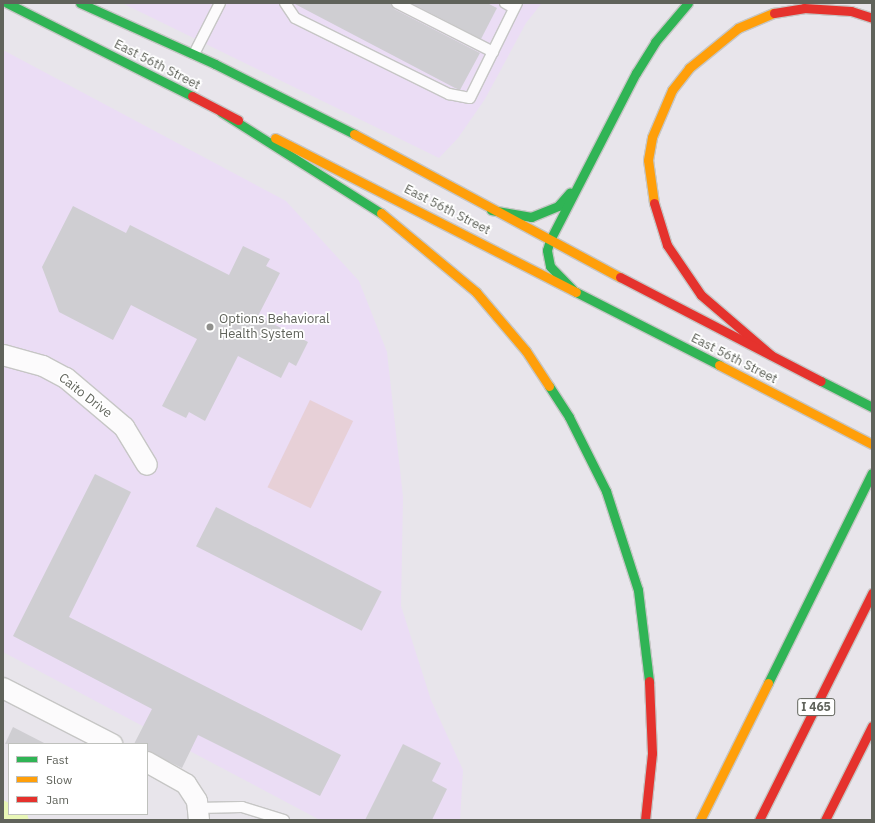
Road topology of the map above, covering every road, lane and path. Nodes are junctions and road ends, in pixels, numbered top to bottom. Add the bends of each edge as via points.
1 (8, 3) edge
2 (80, 3) edge
3 (220, 3) edge
4 (285, 3) edge
5 (397, 3) edge
6 (505, 3) edge
7 (688, 3) edge
8 (516, 6) edge
9 (872, 18) edge
10 (493, 52) junction
11 (194, 54) junction
12 (221, 112) junction
13 (587, 171) junction
14 (491, 210) junction
15 (550, 240) junction
16 (573, 290) junction
17 (3, 355) edge
18 (771, 355) junction
19 (872, 407) edge
20 (872, 444) edge
21 (147, 464) dead end
22 (872, 473) edge
23 (872, 593) edge
24 (3, 688) edge
25 (872, 726) edge
26 (110, 743) edge
27 (148, 763) edge
28 (198, 814) edge
29 (284, 820) edge
30 (645, 820) edge
31 (700, 820) edge
32 (759, 820) edge
33 (825, 820) edge

1 - 12 main road, East 56th Street
2 - 11 main road, East 56th Street
3 - 11 lane
4 - 10 lane via 295,18 449,94 470,98
5 - 10 lane
6 - 8 lane
7 - 13 main road via 655,42 636,73
8 - 10 lane
9 - 18 main road via 851,11 804,8 780,11 738,28 689,68 672,90 652,137 648,160 649,182 658,223 671,252 701,295
11 - 14 main road, East 56th Street via 375,145
12 - 16 main road, East 56th Street via 323,160
12 - 30 main road via 370,205 453,270 476,292 526,350 569,417 606,491 638,590 646,638 652,713 652,753
13 - 14 main road via 558,206 546,213 531,217 513,216
13 - 15 main road
14 - 15 main road, East 56th Street
15 - 16 main road via 547,258 553,272
15 - 18 main road, East 56th Street
16 - 20 main road, East 56th Street
17 - 21 street, Caito Drive via 43,366 66,378 124,427
18 - 19 main road, East 56th Street
22 - 31 main road
23 - 32 main road, I 465
24 - 26 street
25 - 33 main road
27 - 28 street via 186,784
28 - 29 lane via 242,807

